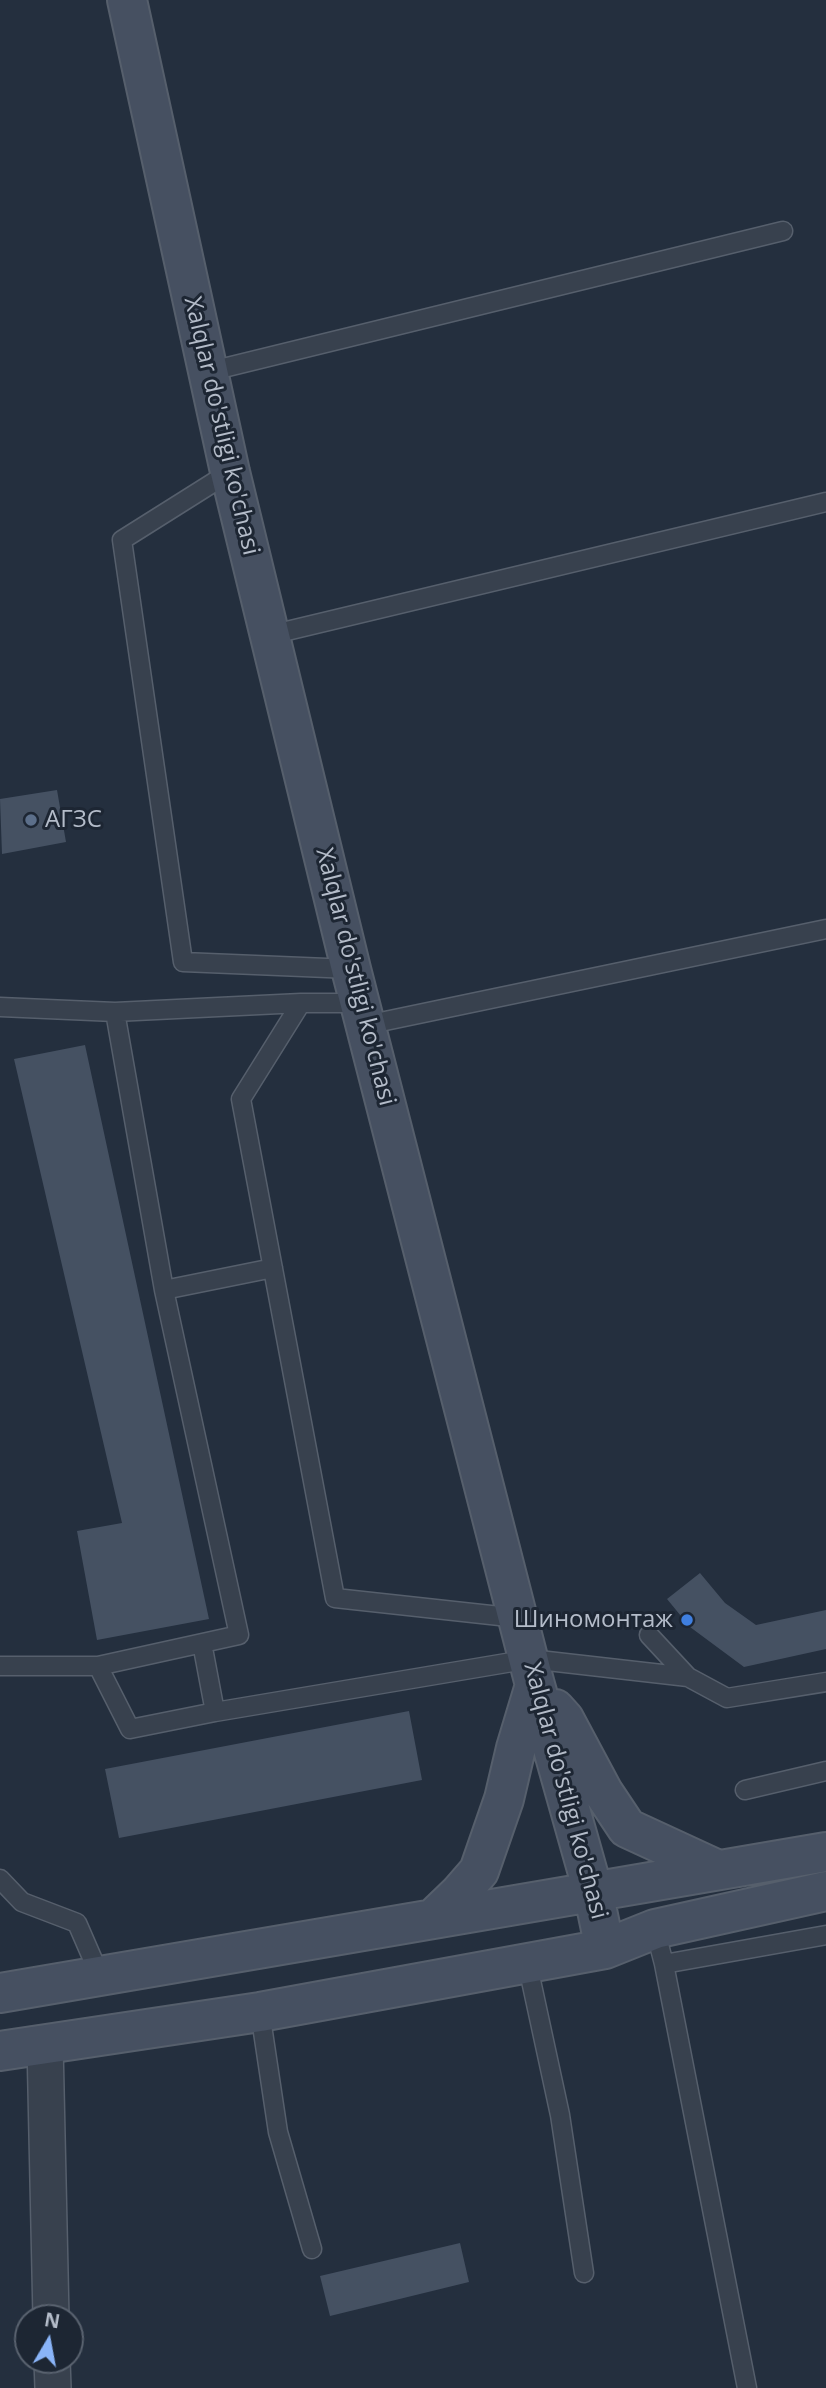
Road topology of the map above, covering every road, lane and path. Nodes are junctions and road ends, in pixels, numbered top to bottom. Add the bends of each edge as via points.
1 (127, 0) edge
2 (783, 231) dead end
3 (207, 372) junction
4 (230, 472) junction
5 (826, 502) edge
6 (270, 635) junction
7 (826, 929) edge
8 (359, 999) junction
9 (301, 1003) junction
10 (0, 1007) edge
11 (115, 1012) junction
12 (273, 1268) junction
13 (164, 1290) junction
14 (519, 1618) junction
15 (649, 1634) dead end
16 (202, 1643) junction
17 (0, 1666) edge
18 (98, 1666) junction
19 (532, 1672) junction
20 (688, 1677) junction
21 (826, 1682) edge
22 (215, 1712) junction
23 (826, 1771) edge
24 (745, 1790) dead end
25 (826, 1852) edge
26 (718, 1870) junction
27 (0, 1879) edge
28 (593, 1891) junction
29 (826, 1891) edge
30 (433, 1919) junction
31 (826, 1936) edge
32 (659, 1947) junction
33 (605, 1949) junction
34 (527, 1962) junction
35 (100, 1976) junction
36 (0, 1993) edge
37 (260, 2012) junction
38 (45, 2044) junction
39 (0, 2051) edge
40 (312, 2249) dead end
41 (584, 2273) dead end
42 (51, 2304) edge
43 (747, 2388) edge

1 - 3 main road, Xalqlar do'stligi ko'chasi
2 - 3 lane
3 - 4 main road, Xalqlar do'stligi ko'chasi
4 - 6 main road, Xalqlar do'stligi ko'chasi
4 - 8 lane via 122,540 183,962
5 - 6 lane
6 - 8 main road, Xalqlar do'stligi ko'chasi
7 - 8 lane
8 - 9 lane
8 - 14 main road, Xalqlar do'stligi ko'chasi
9 - 11 lane
9 - 12 lane via 241,1100
10 - 11 lane
11 - 13 lane
12 - 13 lane
12 - 14 lane via 335,1598
13 - 16 lane via 239,1634
14 - 19 main road, Xalqlar do'stligi ko'chasi
15 - 20 lane
16 - 18 lane
16 - 22 lane
17 - 18 lane
18 - 22 lane via 130,1729
19 - 20 lane
19 - 22 lane
19 - 26 main road via 627,1828
19 - 28 main road, Xalqlar do'stligi ko'chasi
19 - 30 main road via 504,1799 480,1871
20 - 21 lane via 727,1698
23 - 24 lane
25 - 26 main road
26 - 28 main road
27 - 35 lane via 22,1902 76,1923
28 - 30 main road
28 - 33 main road, Xalqlar do'stligi ko'chasi
29 - 32 main road
30 - 35 main road
31 - 32 lane
32 - 33 main road
32 - 43 lane
33 - 34 main road
34 - 37 main road
34 - 41 lane via 560,2115
35 - 36 main road
37 - 38 main road
37 - 40 lane via 278,2132
38 - 39 main road
38 - 42 street

